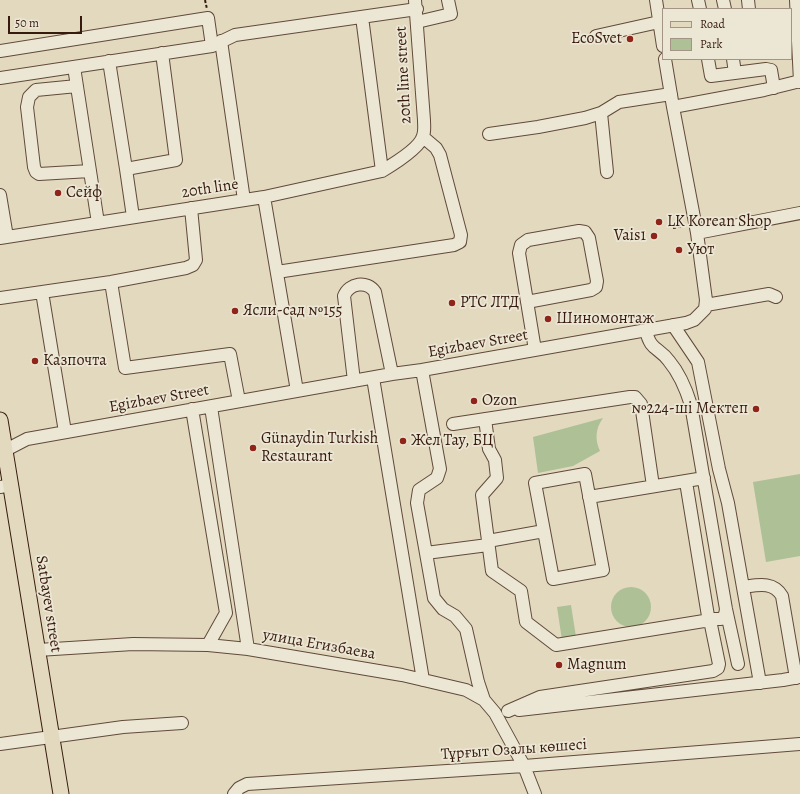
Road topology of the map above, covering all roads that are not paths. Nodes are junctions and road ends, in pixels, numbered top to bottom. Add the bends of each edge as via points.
1 (448, 0) edge
2 (656, 0) edge
3 (796, 0) edge
4 (416, 4) edge
5 (362, 17) junction
6 (418, 22) junction
7 (659, 22) junction
8 (596, 36) dead end
9 (662, 40) edge
10 (216, 44) junction
11 (0, 51) edge
12 (162, 53) junction
13 (665, 60) edge
14 (708, 60) edge
15 (733, 60) edge
16 (109, 62) junction
17 (758, 64) edge
18 (74, 67) junction
19 (735, 73) junction
20 (0, 78) edge
21 (800, 81) edge
22 (77, 86) junction
23 (774, 88) junction
24 (671, 94) junction
25 (673, 107) junction
26 (601, 113) junction
27 (489, 134) dead end
28 (420, 141) junction
29 (126, 169) junction
30 (90, 171) junction
31 (382, 171) junction
32 (607, 172) dead end
33 (0, 196) edge
34 (264, 197) junction
35 (244, 200) junction
36 (191, 208) junction
37 (800, 214) edge
38 (133, 217) junction
39 (98, 222) junction
40 (697, 233) junction
41 (4, 237) edge
42 (278, 272) junction
43 (111, 282) junction
44 (42, 292) junction
45 (776, 297) dead end
46 (0, 298) edge
47 (527, 302) junction
48 (706, 305) junction
49 (673, 325) junction
50 (646, 330) junction
51 (535, 350) junction
52 (422, 370) junction
53 (392, 374) junction
54 (374, 378) junction
55 (354, 381) junction
56 (297, 391) junction
57 (239, 401) junction
58 (210, 407) junction
59 (192, 410) junction
60 (485, 419) junction
61 (0, 420) edge
62 (453, 424) dead end
63 (64, 432) junction
64 (3, 452) edge
65 (704, 478) junction
66 (686, 482) junction
67 (5, 486) edge
68 (653, 486) junction
69 (589, 497) junction
70 (544, 530) junction
71 (488, 543) junction
72 (426, 553) junction
73 (743, 588) junction
74 (726, 609) junction
75 (242, 611) junction
76 (226, 613) junction
77 (208, 645) junction
78 (248, 649) junction
79 (38, 650) junction
80 (738, 664) dead end
81 (798, 677) edge
82 (423, 680) junction
83 (760, 683) junction
84 (484, 700) junction
85 (508, 711) junction
86 (495, 713) junction
87 (182, 723) dead end
88 (52, 737) junction
89 (0, 744) edge
90 (800, 744) edge
91 (524, 766) junction
92 (61, 794) edge
93 (234, 794) edge
94 (535, 794) edge

1 - 6 street via 450,14
2 - 7 street
3 - 21 street
4 - 5 street
4 - 6 street, 20th line street
5 - 10 street via 235,35
5 - 31 street
6 - 28 street, 20th line street
7 - 8 street
7 - 9 street
10 - 11 street via 208,18
10 - 12 street
10 - 35 street
12 - 16 street
12 - 29 street via 176,160
13 - 24 street
14 - 19 street via 711,76
15 - 19 street
16 - 18 street
16 - 29 street
17 - 19 street
17 - 23 street via 771,70
18 - 20 street
18 - 22 street
21 - 23 street
22 - 30 street
22 - 30 street via 36,90 30,97 27,107 34,167 39,174
23 - 25 street
24 - 25 street
24 - 26 street via 619,102
25 - 40 street
26 - 27 street via 538,127
26 - 32 street
28 - 31 street, 20th line via 398,162
28 - 42 street via 436,148 440,155 461,235 460,242
29 - 38 street
30 - 39 street
31 - 34 street, 20th line
33 - 41 street
34 - 35 street, 20th line
34 - 42 street
35 - 36 street, 20th line
36 - 38 street, 20th line
36 - 43 street via 196,260 193,265
37 - 40 street
38 - 39 street, 20th line
39 - 41 street, 20th line
40 - 48 street
42 - 56 street
43 - 44 street
43 - 57 street via 125,368 230,354
44 - 46 street
44 - 63 street
45 - 48 street via 769,294
47 - 47 street via 519,253 521,245 528,240 585,232 589,238 598,281 596,287
47 - 51 street
48 - 49 street, Egizbaev Street via 694,320
49 - 50 street, Egizbaev Street
49 - 73 street via 698,362
50 - 51 street, Egizbaev Street
50 - 65 street via 650,343 669,360 684,384 691,405
51 - 52 street, Egizbaev Street
52 - 53 street, Egizbaev Street
52 - 72 street via 440,469 437,478 420,490 417,503
53 - 54 street, Egizbaev Street
53 - 55 street via 375,292 365,284 355,285 344,296
54 - 55 street, Egizbaev Street
54 - 82 street
55 - 56 street, Egizbaev Street
56 - 57 street, Egizbaev Street
57 - 58 street, Egizbaev Street
58 - 59 street, Egizbaev Street
58 - 75 street
59 - 63 street, Egizbaev Street
59 - 76 street
60 - 62 street
60 - 68 street via 635,397 641,404
60 - 71 street via 489,449 495,460 497,478 482,494
61 - 64 main road, Satbayev street
63 - 64 street, Egizbaev Street via 27,438
64 - 67 main road, Satbayev street
65 - 66 street
65 - 74 street
66 - 68 street
66 - 74 street via 708,616 711,619 721,619
67 - 79 main road, Satbayev street
68 - 69 street
69 - 70 street via 585,474 535,483
69 - 70 street via 603,570 553,579
70 - 71 street
71 - 72 street
71 - 85 street via 492,572 521,591 526,622 556,644 704,621 710,622 719,664 713,671 540,697
72 - 84 street via 434,598 443,609 456,616 466,629
73 - 81 street via 766,585 779,591
73 - 83 street
74 - 80 street
75 - 76 street
75 - 78 street
76 - 77 street
77 - 78 street, улица Егизбаева
77 - 79 street, улица Егизбаева via 133,644
78 - 82 street, улица Егизбаева
79 - 88 main road, Satbayev street
81 - 83 street
82 - 84 street, улица Егизбаева via 466,690
83 - 85 street
84 - 86 street, улица Егизбаева
85 - 86 street
86 - 91 street, улица Егизбаева
87 - 88 street via 123,727
88 - 89 street
88 - 92 main road, Satbayev street
90 - 91 street, Тұрғыт Озалы көшесі
91 - 93 street, Тұрғыт Озалы көшесі via 247,784
91 - 94 street, улица Егизбаева

